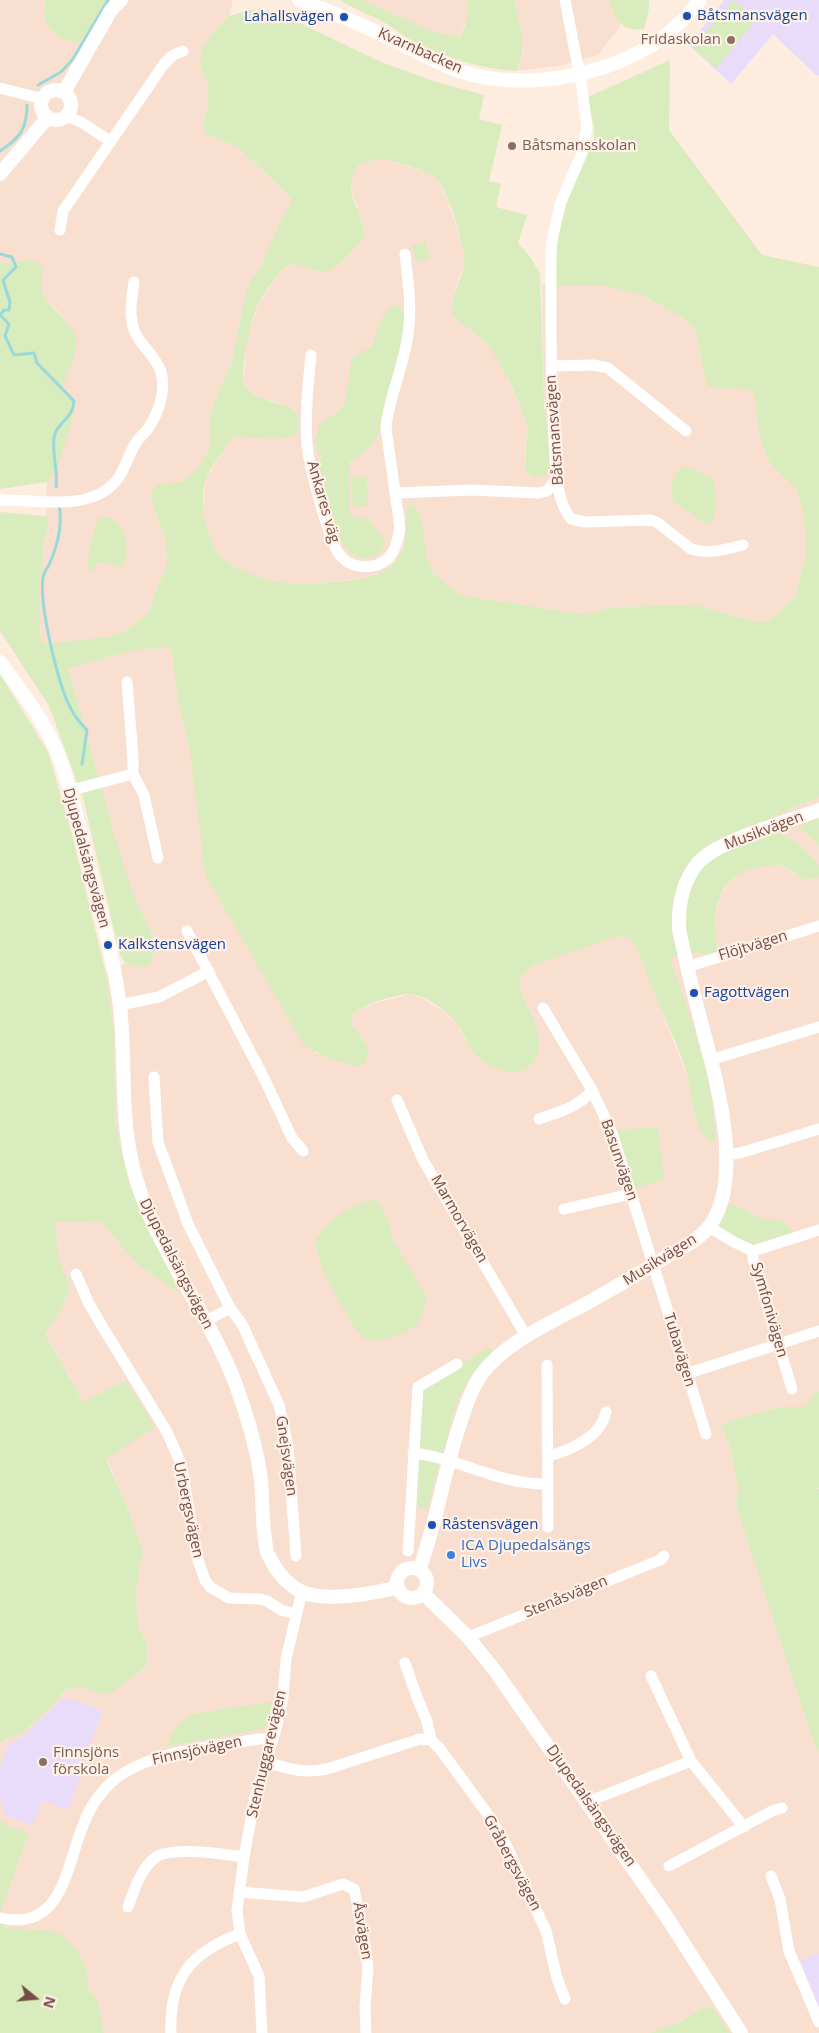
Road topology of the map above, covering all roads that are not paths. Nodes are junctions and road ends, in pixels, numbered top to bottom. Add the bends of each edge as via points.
1 (121, 0) edge
2 (299, 0) edge
3 (565, 0) edge
4 (700, 0) edge
5 (183, 51) dead end
6 (580, 74) junction
7 (0, 88) edge
8 (64, 92) junction
9 (43, 99) junction
10 (66, 116) junction
11 (48, 117) junction
12 (110, 141) junction
13 (0, 174) edge
14 (60, 230) dead end
15 (405, 254) dead end
16 (134, 282) dead end
17 (312, 356) dead end
18 (551, 366) junction
19 (686, 431) dead end
20 (556, 479) junction
21 (396, 493) junction
22 (0, 500) edge
23 (743, 545) dead end
24 (0, 662) edge
25 (127, 682) dead end
26 (133, 774) junction
27 (68, 791) junction
28 (819, 810) edge
29 (158, 858) dead end
30 (819, 926) edge
31 (187, 931) dead end
32 (687, 966) junction
33 (209, 971) junction
34 (119, 1005) junction
35 (543, 1008) dead end
36 (819, 1027) edge
37 (710, 1060) junction
38 (154, 1077) dead end
39 (592, 1090) junction
40 (398, 1100) dead end
41 (539, 1119) dead end
42 (819, 1129) edge
43 (303, 1150) dead end
44 (725, 1155) junction
45 (631, 1194) junction
46 (564, 1209) dead end
47 (709, 1227) junction
48 (819, 1230) edge
49 (753, 1251) junction
50 (653, 1265) junction
51 (76, 1274) dead end
52 (230, 1308) junction
53 (206, 1322) junction
54 (819, 1330) edge
55 (526, 1336) junction
56 (777, 1344) junction
57 (457, 1364) dead end
58 (547, 1365) dead end
59 (686, 1374) junction
60 (792, 1389) dead end
61 (606, 1412) dead end
62 (706, 1434) dead end
63 (413, 1453) junction
64 (549, 1456) junction
65 (448, 1461) junction
66 (547, 1484) junction
67 (548, 1527) dead end
68 (408, 1551) dead end
69 (296, 1556) dead end
70 (664, 1556) dead end
71 (419, 1570) junction
72 (398, 1587) junction
73 (302, 1591) junction
74 (423, 1592) junction
75 (296, 1614) junction
76 (468, 1637) junction
77 (405, 1663) dead end
78 (651, 1676) dead end
79 (273, 1739) junction
80 (431, 1740) junction
81 (691, 1761) junction
82 (266, 1762) junction
83 (587, 1802) junction
84 (782, 1808) dead end
85 (744, 1827) junction
86 (244, 1857) junction
87 (670, 1866) dead end
88 (771, 1876) dead end
89 (239, 1892) junction
90 (128, 1907) dead end
91 (0, 1918) edge
92 (240, 1934) junction
93 (565, 1999) dead end
94 (819, 2022) edge
95 (171, 2033) edge
96 (262, 2033) edge
97 (366, 2033) edge
98 (741, 2033) edge

1 - 8 street via 111,10
2 - 6 street, Kvarnbacken via 460,71 514,81
3 - 6 street, Båtsmansvägen
4 - 6 street, Kvarnbacken via 680,24 650,46 608,66
5 - 12 street via 164,64
6 - 18 street, Båtsmansvägen via 586,137 561,202 553,235
7 - 9 street
8 - 9 street via 51,92
8 - 10 street via 71,104
9 - 11 street via 43,110
10 - 11 street via 57,120
10 - 12 street
11 - 13 street
12 - 14 street via 63,211
15 - 21 street, Ankares väg via 409,334 386,428
16 - 22 street via 130,312 134,329 161,371 162,390 152,422 136,442 123,472 109,488 94,498
17 - 21 street, Ankares väg via 307,397 307,445 331,538 345,561 369,567 392,554 400,528
18 - 19 street, Båtsmansvägen via 608,368
18 - 20 street, Båtsmansvägen
20 - 21 street via 547,491 539,493 470,490
20 - 23 street, Båtsmansvägen via 561,501 571,519 604,522 651,520 697,551
24 - 27 street, Djupedalsängsvägen via 42,722 58,755
25 - 26 street
26 - 27 street
26 - 29 street via 144,795
27 - 34 street, Djupedalsängsvägen via 108,946
28 - 32 street, Musikvägen via 735,840 698,864 682,893 678,911
30 - 32 street, Flöjtvägen
31 - 33 street
32 - 37 street, Musikvägen
33 - 34 street via 159,997
33 - 43 street via 292,1138
34 - 53 street, Djupedalsängsvägen via 125,1126 131,1162 149,1216
35 - 39 street, Basunvägen
36 - 37 street
37 - 44 street, Musikvägen via 719,1097
38 - 52 street, Gnejsvägen via 158,1142 188,1224
39 - 41 street via 586,1099
39 - 45 street, Basunvägen via 612,1133
40 - 55 street, Marmorvägen via 423,1160
42 - 44 street
44 - 47 street, Musikvägen via 725,1181
45 - 46 street
45 - 50 street, Basunvägen
47 - 49 street, Symfonivägen
47 - 50 street, Musikvägen
48 - 49 street
49 - 56 street, Symfonivägen
50 - 55 street, Musikvägen
50 - 59 street, Tubavägen
51 - 75 street, Urbergsvägen via 88,1304 173,1445 181,1464 198,1560 210,1588 229,1598 260,1599
52 - 53 street
52 - 69 street, Gnejsvägen via 242,1324 279,1405 288,1446
53 - 73 street, Djupedalsängsvägen via 245,1410 261,1479 267,1552 280,1574
54 - 56 street
55 - 65 street, Musikvägen via 481,1375 463,1413
56 - 59 street
56 - 60 street, Symfonivägen
57 - 63 street via 418,1387
58 - 64 street
59 - 62 street, Tubavägen
61 - 64 street via 600,1429 582,1442
63 - 65 street
63 - 68 street
64 - 66 street
65 - 66 street via 514,1481
65 - 71 street, Musikvägen
66 - 67 street
70 - 76 street, Stenåsvägen
71 - 72 street via 411,1568 403,1572 398,1579
71 - 74 street via 427,1582
72 - 73 street, Djupedalsängsvägen via 348,1596 314,1595
72 - 74 street via 410,1598
73 - 75 street, Stenhuggarevägen
74 - 76 street, Djupedalsängsvägen
75 - 79 street, Stenhuggarevägen
76 - 83 street, Djupedalsängsvägen
77 - 80 street, Gråbergsvägen
78 - 81 street
79 - 82 street, Stenhuggarevägen
79 - 91 street, Finnsjövägen via 159,1758 125,1772 104,1789 91,1807 57,1897 46,1909 28,1919
80 - 82 street via 420,1739 312,1773
80 - 93 street, Gråbergsvägen via 484,1810 507,1847 546,1931
81 - 83 street
81 - 85 street
82 - 86 street, Stenhuggarevägen
83 - 98 street, Djupedalsängsvägen
84 - 85 street
85 - 87 street
86 - 89 street, Stenhuggarevägen
86 - 90 street via 181,1852 157,1857 142,1874
88 - 94 street via 780,1899 789,1952
89 - 92 street, Stenhuggarevägen
89 - 97 street, Åsvägen via 297,1897 344,1884 354,1889 368,1968
92 - 95 street via 206,1950 186,1971 174,1997
92 - 96 street, Stenhuggarevägen via 259,1976

